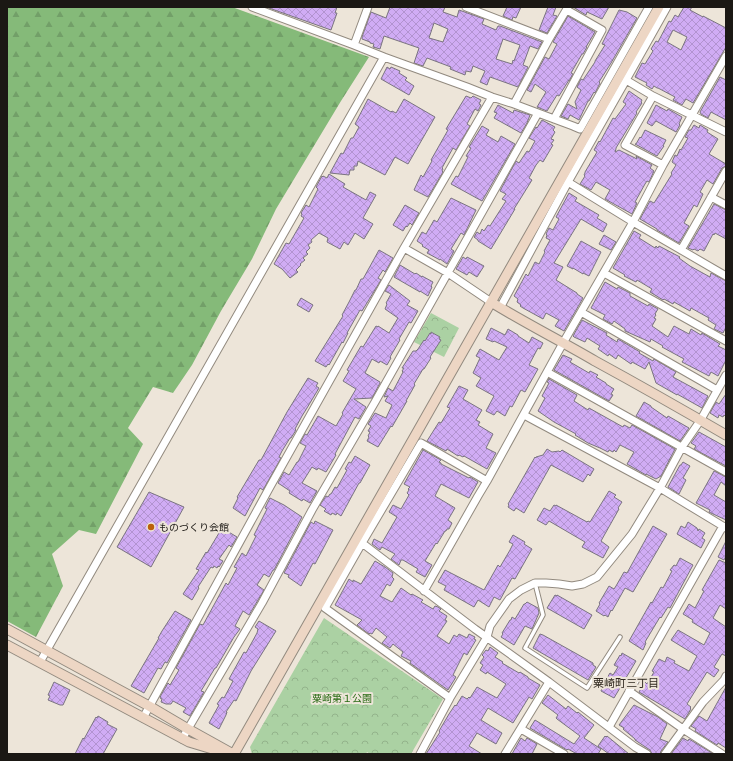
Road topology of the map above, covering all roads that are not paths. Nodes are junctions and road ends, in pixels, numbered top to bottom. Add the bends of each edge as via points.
1 (252, 7) edge
2 (368, 7) edge
3 (466, 7) edge
4 (649, 7) edge
5 (659, 7) edge
6 (667, 7) edge
7 (568, 9) edge
8 (549, 39) junction
9 (354, 45) junction
10 (726, 56) edge
11 (384, 57) junction
12 (723, 67) edge
13 (626, 80) junction
14 (653, 96) junction
15 (492, 97) junction
16 (514, 104) junction
17 (538, 114) junction
18 (692, 115) junction
19 (554, 119) junction
20 (726, 132) edge
21 (663, 165) junction
22 (726, 171) edge
23 (568, 182) junction
24 (711, 197) junction
25 (726, 205) edge
26 (633, 222) junction
27 (404, 248) junction
28 (681, 250) junction
29 (448, 273) junction
30 (604, 273) junction
31 (726, 276) edge
32 (491, 302) junction
33 (500, 308) junction
34 (581, 312) junction
35 (726, 341) edge
36 (563, 343) junction
37 (547, 372) junction
38 (726, 375) edge
39 (717, 390) junction
40 (524, 415) junction
41 (700, 420) junction
42 (726, 435) edge
43 (682, 448) junction
44 (726, 472) edge
45 (487, 481) junction
46 (660, 488) junction
47 (724, 527) edge
48 (362, 543) junction
49 (535, 583) junction
50 (424, 591) junction
51 (7, 629) edge
52 (620, 636) dead end
53 (487, 637) junction
54 (7, 645) edge
55 (46, 651) junction
56 (40, 662) junction
57 (726, 676) edge
58 (549, 682) junction
59 (629, 692) junction
60 (450, 698) junction
61 (149, 706) junction
62 (143, 718) junction
63 (609, 727) junction
64 (520, 729) junction
65 (683, 729) junction
66 (188, 730) junction
67 (182, 739) junction
68 (233, 754) edge
69 (420, 754) edge
70 (505, 754) edge
71 (564, 754) edge
72 (647, 754) edge
73 (665, 754) edge
74 (722, 754) edge

1 - 9 street
2 - 9 street
3 - 8 street
4 - 19 street via 580,129
5 - 32 street
6 - 13 street
7 - 8 street
7 - 19 street via 602,30
8 - 16 street
9 - 11 street
10 - 12 street
11 - 15 street
11 - 55 street
12 - 18 street
13 - 14 street
13 - 23 street
14 - 18 street
14 - 21 street via 625,146
15 - 16 street
15 - 27 street
16 - 17 street
17 - 19 street
17 - 29 street
18 - 20 street
18 - 21 street
21 - 26 street
22 - 24 street
23 - 26 street
23 - 33 street
24 - 25 street
24 - 28 street
26 - 28 street
26 - 30 street
27 - 29 street
27 - 61 street
28 - 31 street
29 - 32 street
29 - 66 street
30 - 34 street
30 - 35 street
32 - 33 street
32 - 68 street
33 - 36 street
34 - 36 street
34 - 39 street
36 - 37 street
36 - 41 street
37 - 40 street
37 - 43 street
38 - 39 street
39 - 41 street
40 - 45 street
40 - 46 street
41 - 42 street
41 - 43 street
43 - 44 street
43 - 46 street
45 - 48 street via 421,443
45 - 50 street
46 - 47 street
46 - 49 street via 632,534 597,577 572,586
47 - 59 street
48 - 50 street
48 - 60 street via 325,608
49 - 52 lane via 543,615 525,648 587,688
49 - 53 street via 509,599 490,626
50 - 53 street
51 - 55 street
53 - 58 street
53 - 60 street
54 - 56 street
55 - 56 street
55 - 61 street
56 - 62 street
57 - 65 street
58 - 63 street
58 - 64 street
59 - 63 street
59 - 65 street
60 - 69 street
61 - 62 street
61 - 66 street
62 - 67 street
63 - 72 street
64 - 70 street
64 - 71 street
65 - 73 street
65 - 74 street
66 - 67 street
66 - 68 street
67 - 68 street

